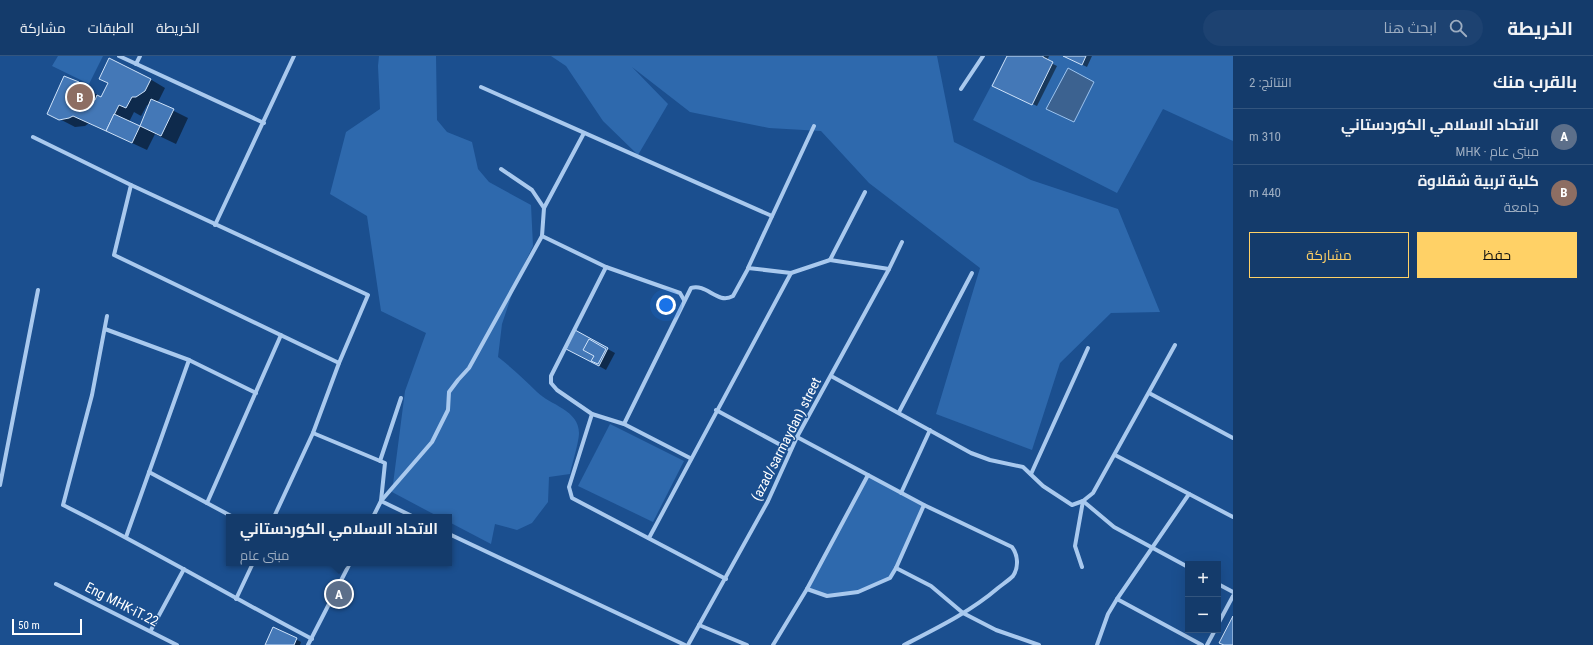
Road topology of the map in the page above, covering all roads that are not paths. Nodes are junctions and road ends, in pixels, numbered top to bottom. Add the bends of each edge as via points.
1 (119, 56) edge
2 (140, 56) edge
3 (294, 56) edge
4 (983, 56) edge
5 (136, 64) junction
6 (481, 87) dead end
7 (961, 89) dead end
8 (264, 123) junction
9 (814, 126) dead end
10 (584, 133) junction
11 (33, 137) dead end
12 (501, 169) dead end
13 (131, 185) junction
14 (865, 192) dead end
15 (544, 208) junction
16 (772, 216) junction
17 (215, 225) junction
18 (542, 236) junction
19 (902, 242) dead end
20 (830, 260) junction
21 (750, 266) junction
22 (606, 267) junction
23 (889, 269) junction
24 (791, 272) junction
25 (972, 272) dead end
26 (38, 290) dead end
27 (684, 300) junction
28 (107, 316) dead end
29 (105, 329) junction
30 (281, 335) junction
31 (1175, 345) dead end
32 (1088, 348) dead end
33 (189, 360) junction
34 (339, 362) junction
35 (831, 376) junction
36 (256, 393) junction
37 (1149, 393) junction
38 (401, 398) dead end
39 (716, 410) junction
40 (899, 412) junction
41 (592, 414) junction
42 (624, 424) junction
43 (930, 430) junction
44 (313, 433) junction
45 (797, 437) junction
46 (1233, 438) edge
47 (790, 450) junction
48 (0, 454) edge
49 (6, 454) junction
50 (1115, 455) junction
51 (690, 458) junction
52 (380, 461) junction
53 (149, 472) junction
54 (1031, 474) junction
55 (868, 475) junction
56 (0, 485) edge
57 (900, 493) junction
58 (1189, 494) junction
59 (381, 501) junction
60 (1083, 501) junction
61 (207, 503) junction
62 (924, 505) junction
63 (227, 514) edge
64 (275, 514) edge
65 (374, 514) edge
66 (408, 514) edge
67 (1233, 517) edge
68 (452, 535) edge
69 (126, 537) junction
70 (649, 538) junction
71 (1153, 547) junction
72 (1185, 565) edge
73 (252, 566) edge
74 (348, 566) edge
75 (1082, 566) dead end
76 (896, 568) junction
77 (184, 569) junction
78 (726, 579) junction
79 (56, 584) dead end
80 (1221, 586) edge
81 (807, 589) junction
82 (1233, 592) edge
83 (1233, 596) edge
84 (236, 599) junction
85 (1117, 599) junction
86 (963, 613) junction
87 (1221, 618) edge
88 (700, 624) junction
89 (151, 630) junction
90 (1213, 633) edge
91 (312, 639) junction
92 (177, 645) edge
93 (308, 645) edge
94 (685, 645) edge
95 (688, 645) edge
96 (747, 645) edge
97 (774, 645) edge
98 (904, 645) edge
99 (1040, 645) edge
100 (1097, 645) edge
101 (1202, 645) edge
102 (1207, 645) edge

1 - 5 street
2 - 5 street
3 - 8 street
4 - 7 street
5 - 8 street
6 - 10 street
8 - 17 street
9 - 16 street
10 - 15 street
10 - 16 street
11 - 13 street
12 - 15 street via 532,190
13 - 17 street
13 - 30 street via 114,255
14 - 20 street
15 - 18 street
16 - 21 street
17 - 34 street via 368,295
18 - 22 street
18 - 59 street via 469,368 449,392 448,410 432,442
19 - 23 street, (azad/sarmaydan) street
20 - 23 street
20 - 24 street
21 - 24 street via 748,268
21 - 27 street via 733,296 723,300 694,287
22 - 27 street via 680,293
22 - 41 street via 551,376 551,383 556,390
23 - 35 street, (azad/sarmaydan) street
24 - 39 street
25 - 40 street
26 - 49 street
27 - 42 street
28 - 29 street
29 - 33 street
29 - 69 street via 92,395 62,505
30 - 34 street
30 - 36 street
31 - 37 street
32 - 54 street
33 - 36 street
33 - 53 street
34 - 44 street
35 - 40 street
35 - 45 street, (azad/sarmaydan) street
36 - 61 street
37 - 46 street
37 - 50 street
38 - 52 street
39 - 47 street
39 - 51 street
40 - 43 street
41 - 42 street
41 - 70 street via 569,487 572,498
42 - 51 street
43 - 54 street via 971,453 990,460 1023,466
43 - 57 street
44 - 52 street
44 - 64 street
45 - 47 street, (azad/sarmaydan) street
45 - 55 street
47 - 78 street, (azad/sarmaydan) street via 768,501
48 - 49 street
49 - 56 street
50 - 58 street
50 - 60 street via 1093,493
51 - 70 street
52 - 59 street via 385,463
53 - 61 street
53 - 69 street
54 - 60 street via 1072,505
55 - 57 street
55 - 81 street
57 - 62 street
58 - 67 street
58 - 71 street
59 - 65 street
59 - 66 street
60 - 71 street via 1114,527
60 - 75 street via 1075,546
61 - 63 street
62 - 76 street
62 - 86 street via 1012,547 1015,552 1017,568 1012,576
68 - 94 street
69 - 77 street
70 - 78 street
71 - 72 street
71 - 85 street
73 - 84 street
74 - 91 street
76 - 81 street via 890,578 858,592 827,596
76 - 86 street via 931,586
77 - 84 street
77 - 89 street
78 - 88 street, (azad/sarmaydan) street
79 - 89 street, Eng MHK-iT.22
80 - 82 street
81 - 97 street
83 - 87 street
84 - 91 street
85 - 100 street via 1108,614
85 - 101 street
86 - 98 street
86 - 99 street via 996,630
88 - 95 street, (azad/sarmaydan) street
88 - 96 street
89 - 92 street, Eng MHK-iT.22
90 - 102 street
91 - 93 street

